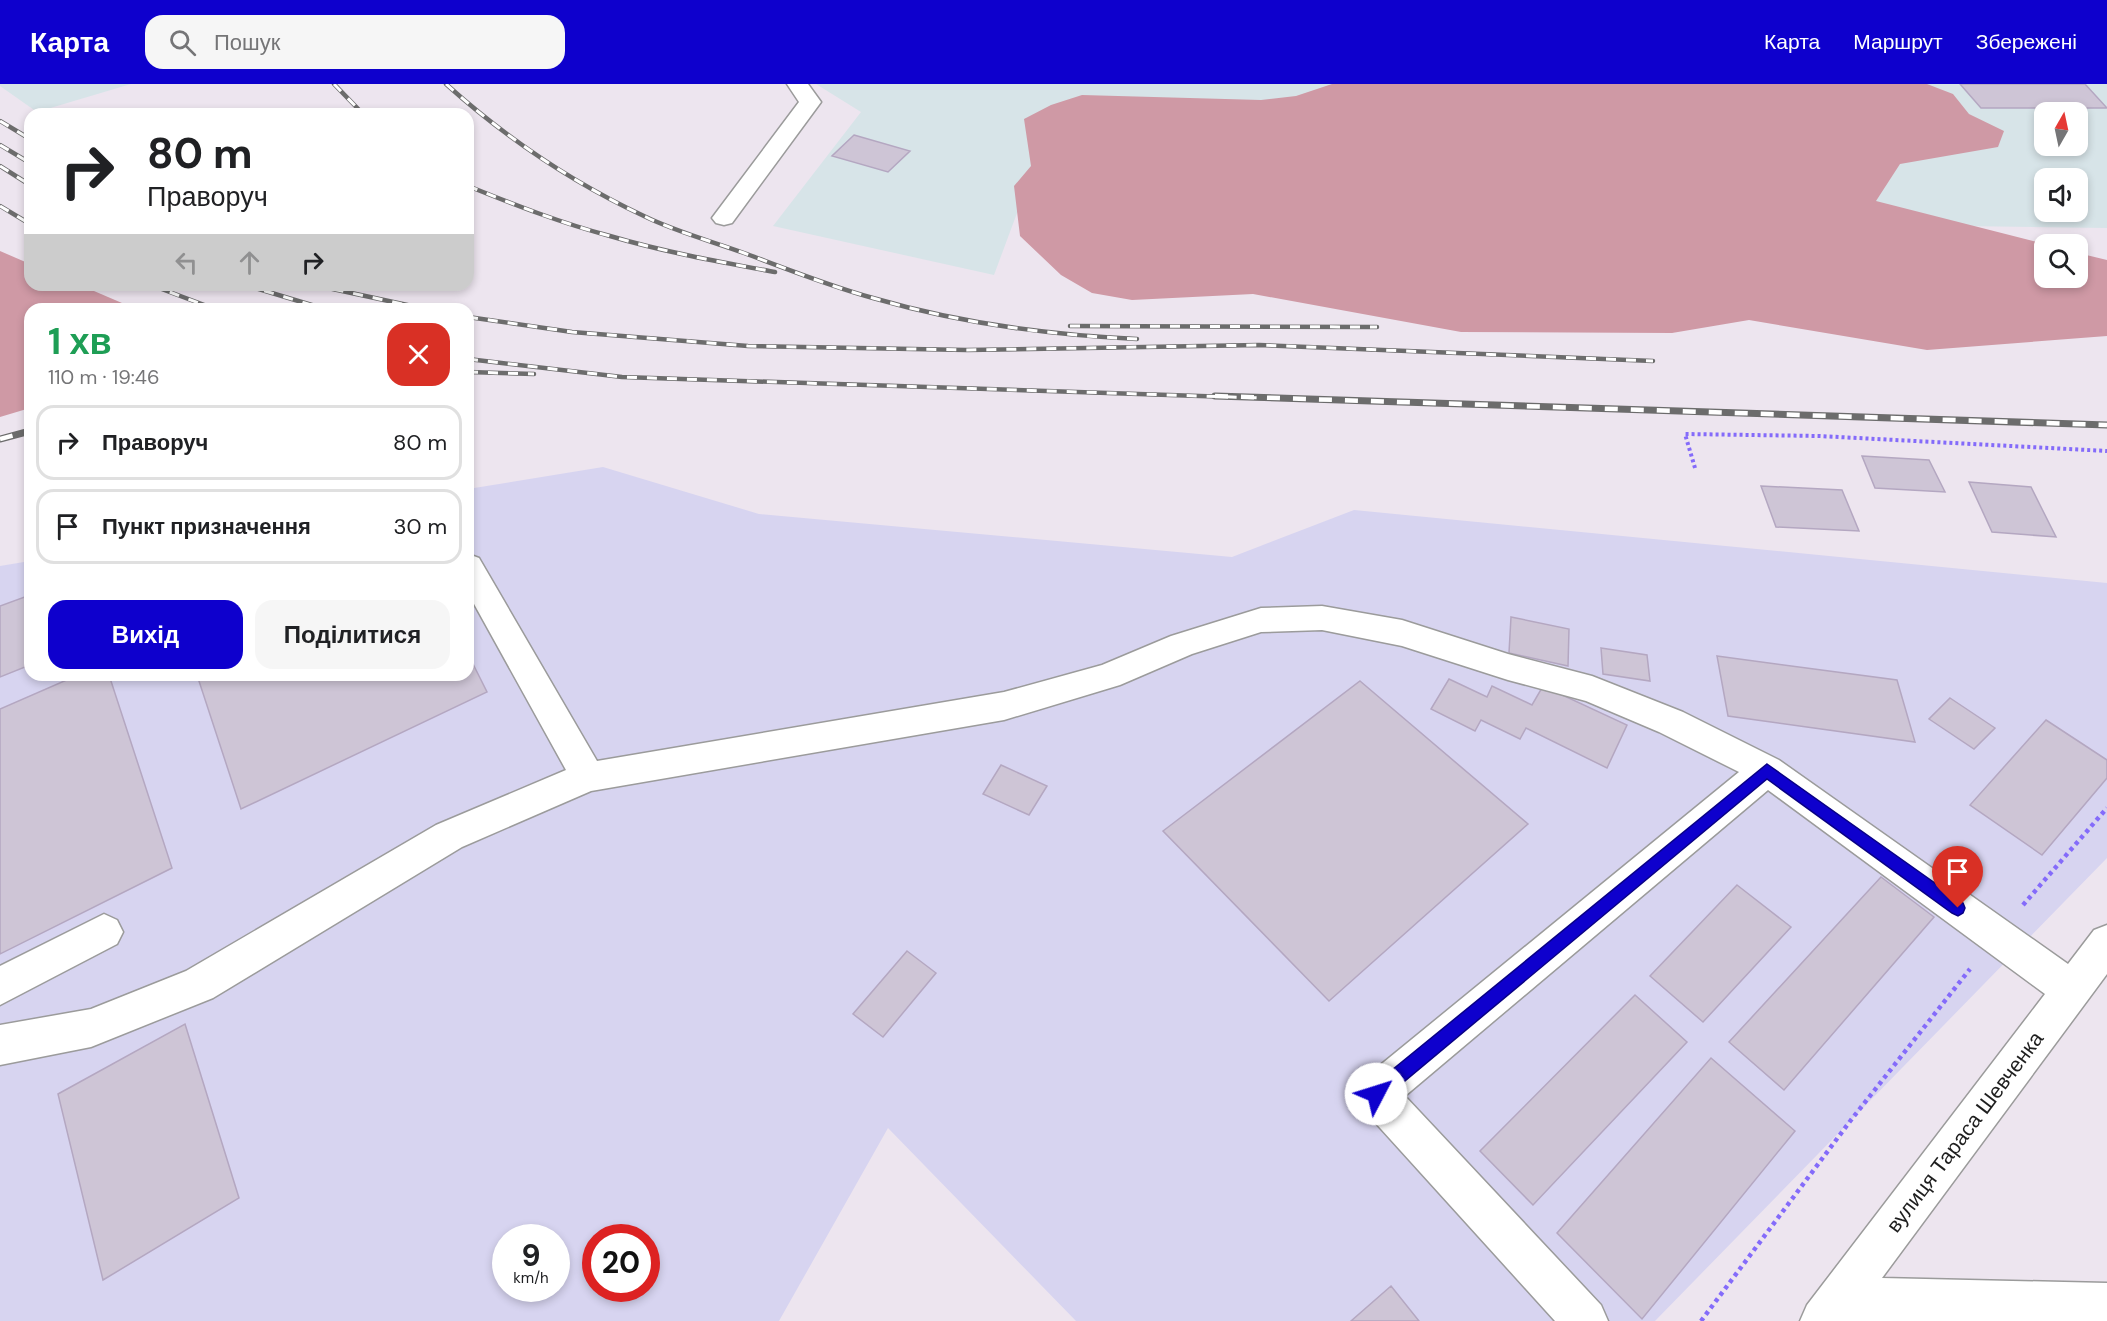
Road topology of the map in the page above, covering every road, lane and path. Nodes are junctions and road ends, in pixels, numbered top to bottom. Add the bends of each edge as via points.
1 (797, 84) edge
2 (724, 219) dead end
3 (2107, 451) edge
4 (1695, 468) dead end
5 (474, 577) edge
6 (1767, 770) junction
7 (588, 777) junction
8 (2107, 808) edge
9 (104, 932) dead end
10 (1996, 936) junction
11 (2107, 943) edge
12 (0, 986) edge
13 (2070, 989) junction
14 (0, 1045) edge
15 (2107, 1305) edge
16 (1831, 1310) edge
17 (1585, 1321) edge
18 (1701, 1321) edge

1 - 2 street via 810,102
3 - 4 path via 1819,436 1684,434
5 - 7 street
6 - 7 street via 1671,722 1592,689 1402,633 1322,618 1261,620 1182,645 1108,676 1004,706
6 - 10 street
6 - 17 street via 1376,1094
7 - 14 street via 449,836 199,986 91,1028
8 - 10 path
9 - 12 street
10 - 13 street
10 - 18 path via 1851,1120
11 - 13 street, вулиця Тараса Шевченка
13 - 16 street, вулиця Тараса Шевченка
15 - 16 street

